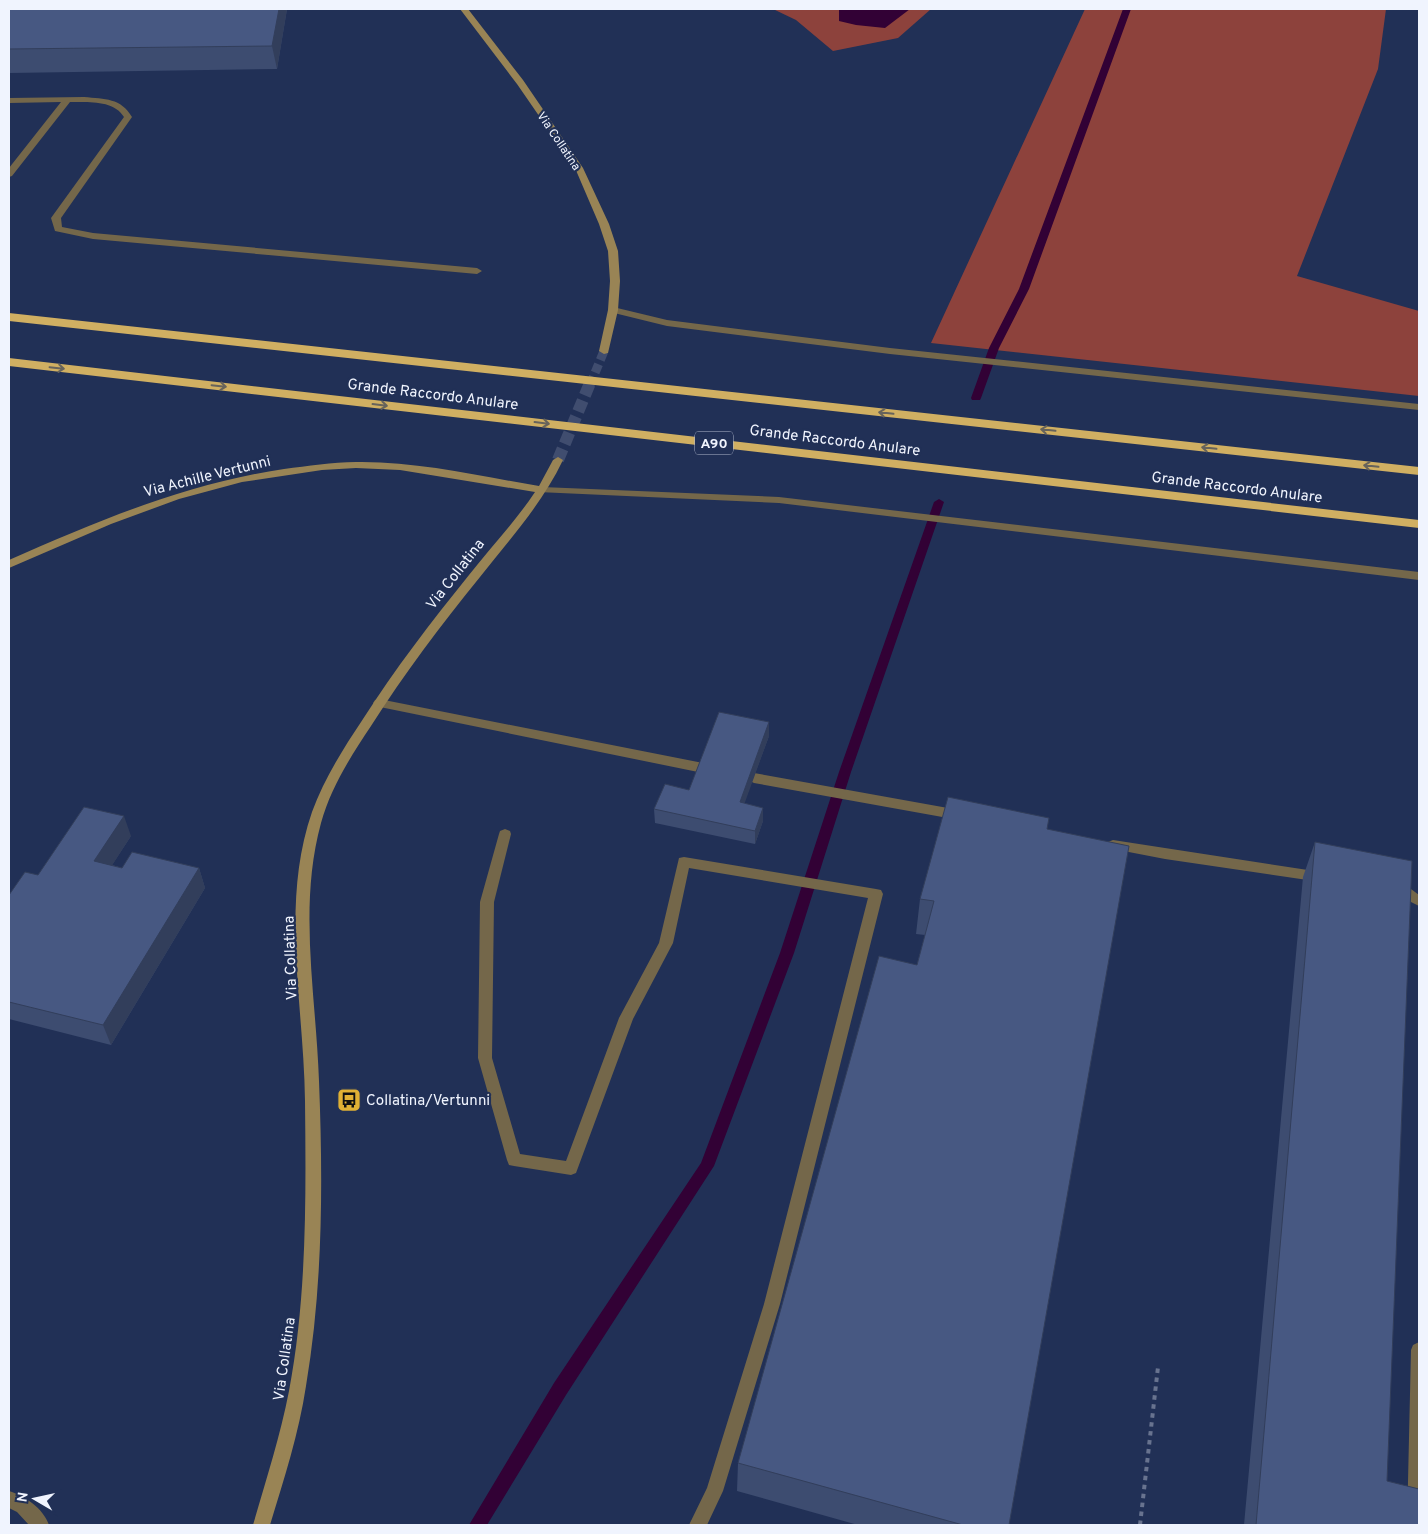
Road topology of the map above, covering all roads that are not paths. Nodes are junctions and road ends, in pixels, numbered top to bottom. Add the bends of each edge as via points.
1 (464, 9) edge
2 (9, 100) edge
3 (67, 100) junction
4 (9, 160) edge
5 (20, 161) junction
6 (9, 174) edge
7 (477, 271) dead end
8 (613, 310) junction
9 (9, 316) edge
10 (604, 351) tunnel mouth
11 (9, 362) edge
12 (1419, 407) edge
13 (558, 460) tunnel mouth
14 (1419, 471) edge
15 (542, 490) junction
16 (1419, 524) edge
17 (9, 564) edge
18 (1419, 576) edge
19 (379, 703) junction
20 (703, 768) edge
21 (754, 778) edge
22 (968, 817) edge
23 (505, 834) dead end
24 (1103, 843) edge
25 (1331, 879) edge
26 (1378, 888) edge
27 (1419, 901) edge
28 (1419, 1350) edge
29 (9, 1499) edge
30 (41, 1525) edge
31 (262, 1525) edge
32 (698, 1525) edge
33 (1415, 1525) edge

1 - 8 street, Via Collatina via 520,82 579,168 613,252
2 - 3 lane
3 - 5 lane
3 - 7 lane via 109,102 121,107 128,117 56,218 58,229 93,236
4 - 5 lane
5 - 6 lane
8 - 10 street, Via Collatina
8 - 12 lane via 667,323
14 -> 9 highway, Grande Raccordo Anulare
11 -> 16 highway, Grande Raccordo Anulare / A90
13 - 15 street, Via Collatina
15 - 17 street, Via Achille Vertunni via 400,467 322,467 242,480 159,502 106,521
15 - 18 lane via 779,500
15 - 19 street, Via Collatina via 420,644
19 - 20 lane
19 - 31 street, Via Collatina via 328,790 308,846 304,928 312,1077 312,1262 292,1413
21 - 22 lane
23 - 32 lane via 487,902 485,1058 514,1160 571,1168 626,1018 666,943 684,862 876,894 772,1304 715,1491
24 - 25 lane via 1161,855 1265,867
26 - 27 lane via 1406,893
28 - 33 lane
29 - 30 lane via 24,1506

